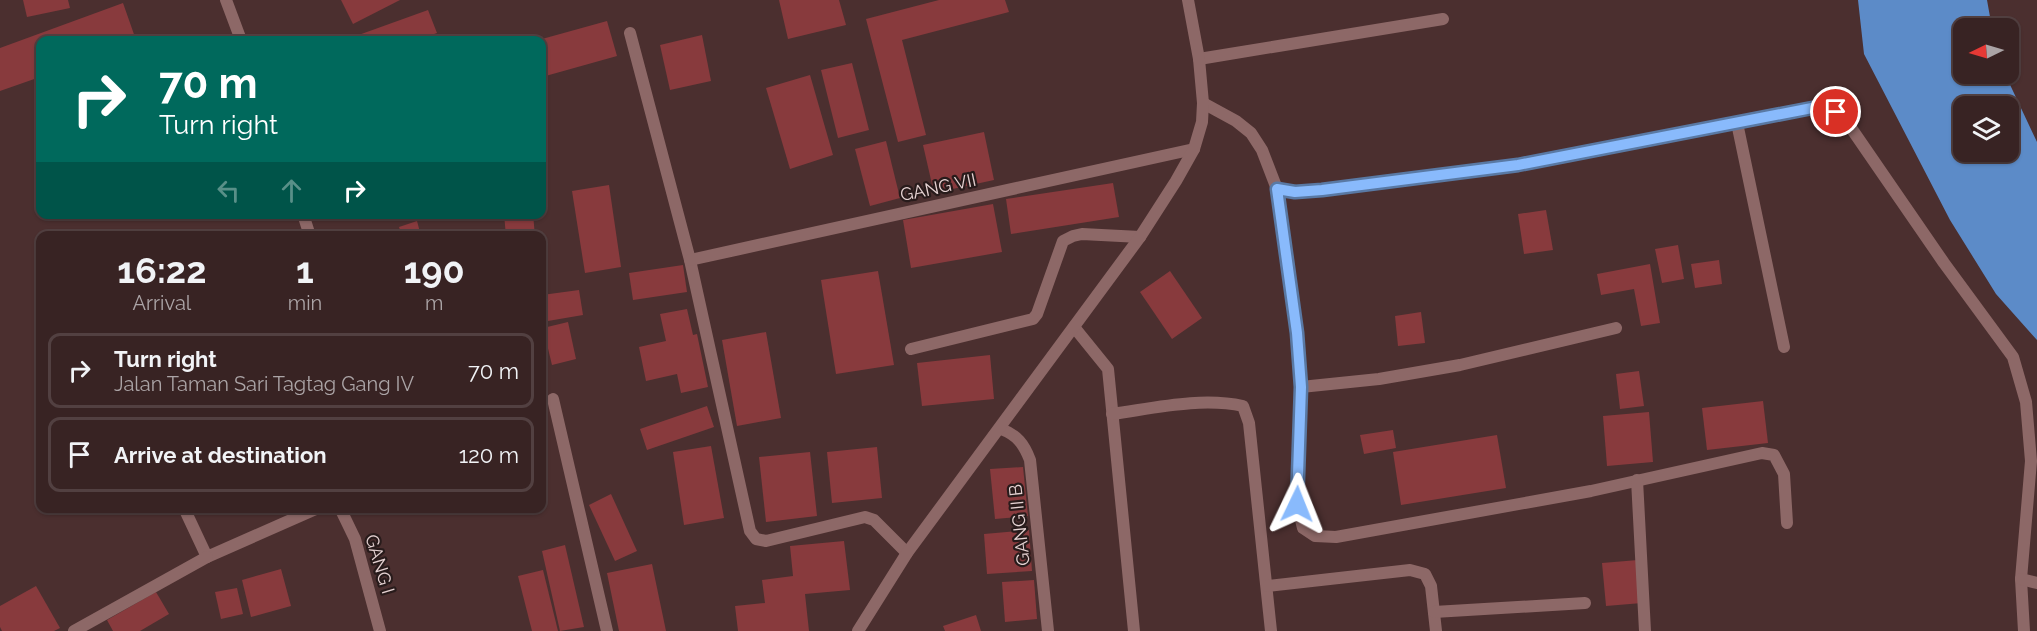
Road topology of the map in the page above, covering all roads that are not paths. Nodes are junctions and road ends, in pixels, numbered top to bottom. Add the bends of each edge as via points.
1 (226, 0) edge
2 (1188, 0) edge
3 (1443, 19) dead end
4 (630, 33) dead end
5 (240, 36) edge
6 (1199, 58) junction
7 (1203, 103) junction
8 (1737, 123) junction
9 (1194, 149) junction
10 (1277, 189) junction
11 (1140, 237) junction
12 (690, 260) junction
13 (1074, 327) junction
14 (1616, 328) dead end
15 (1784, 347) dead end
16 (911, 349) dead end
17 (1301, 387) junction
18 (553, 399) dead end
19 (1113, 414) junction
20 (1001, 429) junction
21 (1637, 480) junction
22 (186, 513) edge
23 (307, 513) edge
24 (342, 513) edge
25 (1787, 523) dead end
26 (907, 553) junction
27 (207, 557) junction
28 (2021, 579) junction
29 (2037, 583) edge
30 (1267, 586) junction
31 (1585, 603) dead end
32 (1434, 612) junction
33 (74, 631) edge
34 (380, 631) edge
35 (607, 631) edge
36 (858, 631) edge
37 (1048, 631) edge
38 (1134, 631) edge
39 (1271, 631) edge
40 (1436, 631) edge
41 (1645, 631) edge
42 (2024, 631) edge

1 - 5 street
2 - 6 street
3 - 6 street
4 - 12 street
6 - 7 street
7 - 9 street
7 - 10 street via 1251,133
8 - 10 street via 1518,165 1322,190
8 - 15 street
8 - 28 street via 1812,108 1836,112 2013,357 2026,402 2031,461
9 - 11 street
9 - 12 street, GANG VII
10 - 17 street
11 - 13 street
11 - 16 street via 1073,236 1064,241 1033,319
12 - 26 street via 750,531 756,539 766,542 865,517 874,520
13 - 19 street via 1108,369
13 - 20 street
14 - 17 street via 1460,364 1379,379
17 - 21 street via 1297,504 1303,528 1315,536 1336,537
18 - 35 street
19 - 30 street via 1223,402 1243,406 1249,423
19 - 38 street
20 - 26 street
20 - 37 street, GANG II B via 1022,442 1030,460
21 - 25 street via 1762,453 1774,455 1784,474
21 - 41 street
22 - 27 street
23 - 27 street
24 - 34 street, GANG I via 355,539
26 - 36 street
27 - 33 street
28 - 29 street
28 - 42 street
30 - 32 street via 1410,570 1425,574 1431,586
30 - 39 street
31 - 32 street
32 - 40 street

